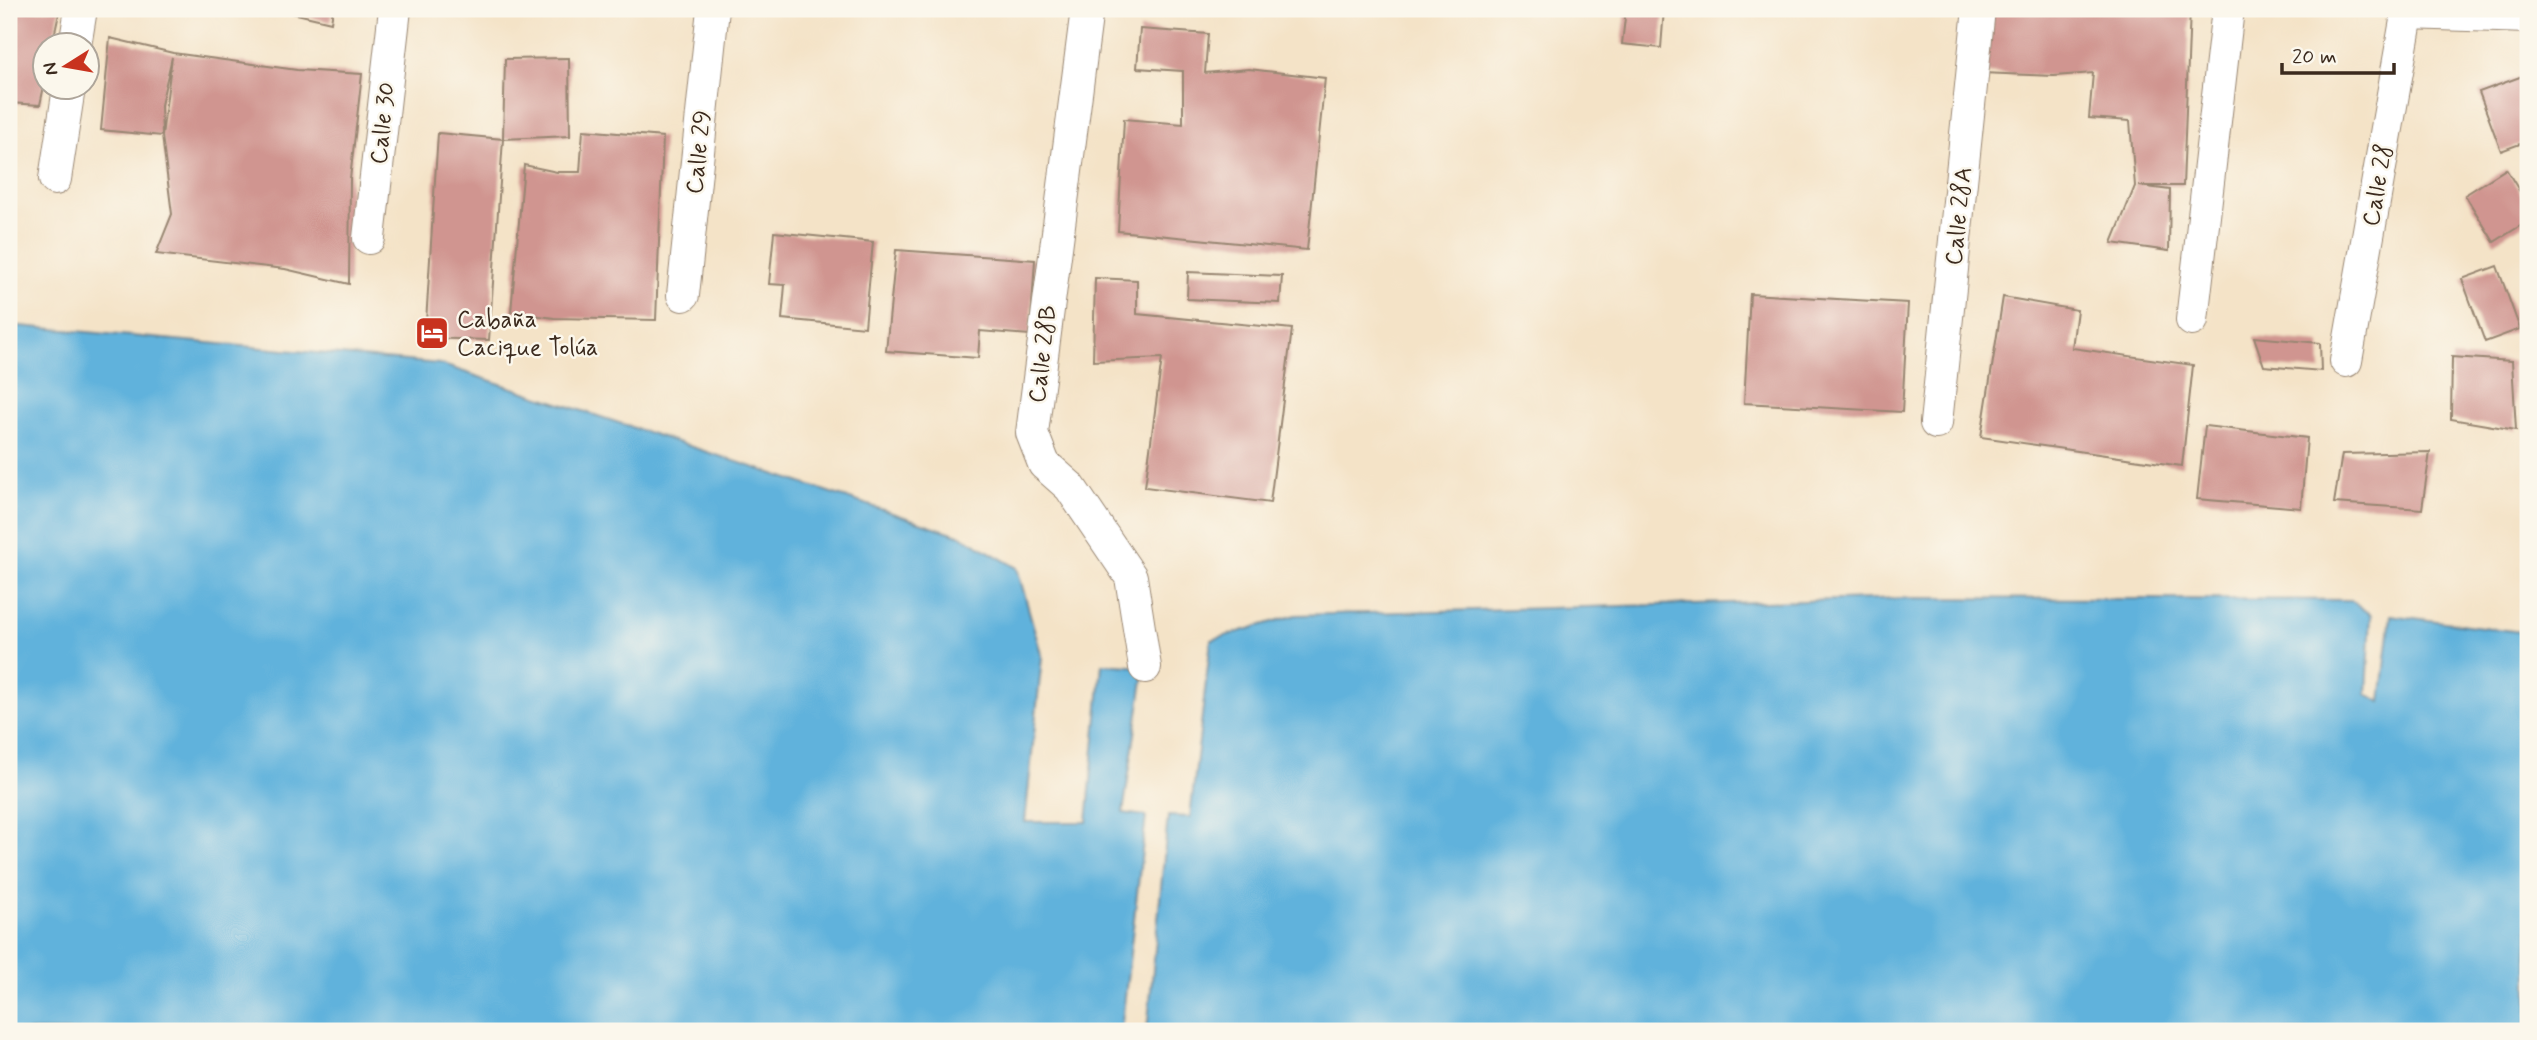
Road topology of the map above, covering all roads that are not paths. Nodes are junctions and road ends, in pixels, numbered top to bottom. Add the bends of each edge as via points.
1 (81, 9) edge
2 (395, 9) edge
3 (713, 9) edge
4 (1087, 9) edge
5 (1979, 9) edge
6 (2228, 9) edge
7 (2408, 11) edge
8 (2528, 17) edge
9 (77, 32) edge
10 (67, 102) edge
11 (55, 179) dead end
12 (369, 238) dead end
13 (682, 295) dead end
14 (2192, 320) dead end
15 (2346, 361) dead end
16 (1936, 423) dead end
17 (1145, 667) dead end

1 - 9 street
2 - 12 street, Calle 30
3 - 13 street, Calle 29
4 - 17 street, Calle 28B via 1032,433 1044,464 1070,487 1131,577
5 - 16 street, Calle 28A
6 - 14 street
7 - 8 street
7 - 15 street, Calle 28
10 - 11 street

